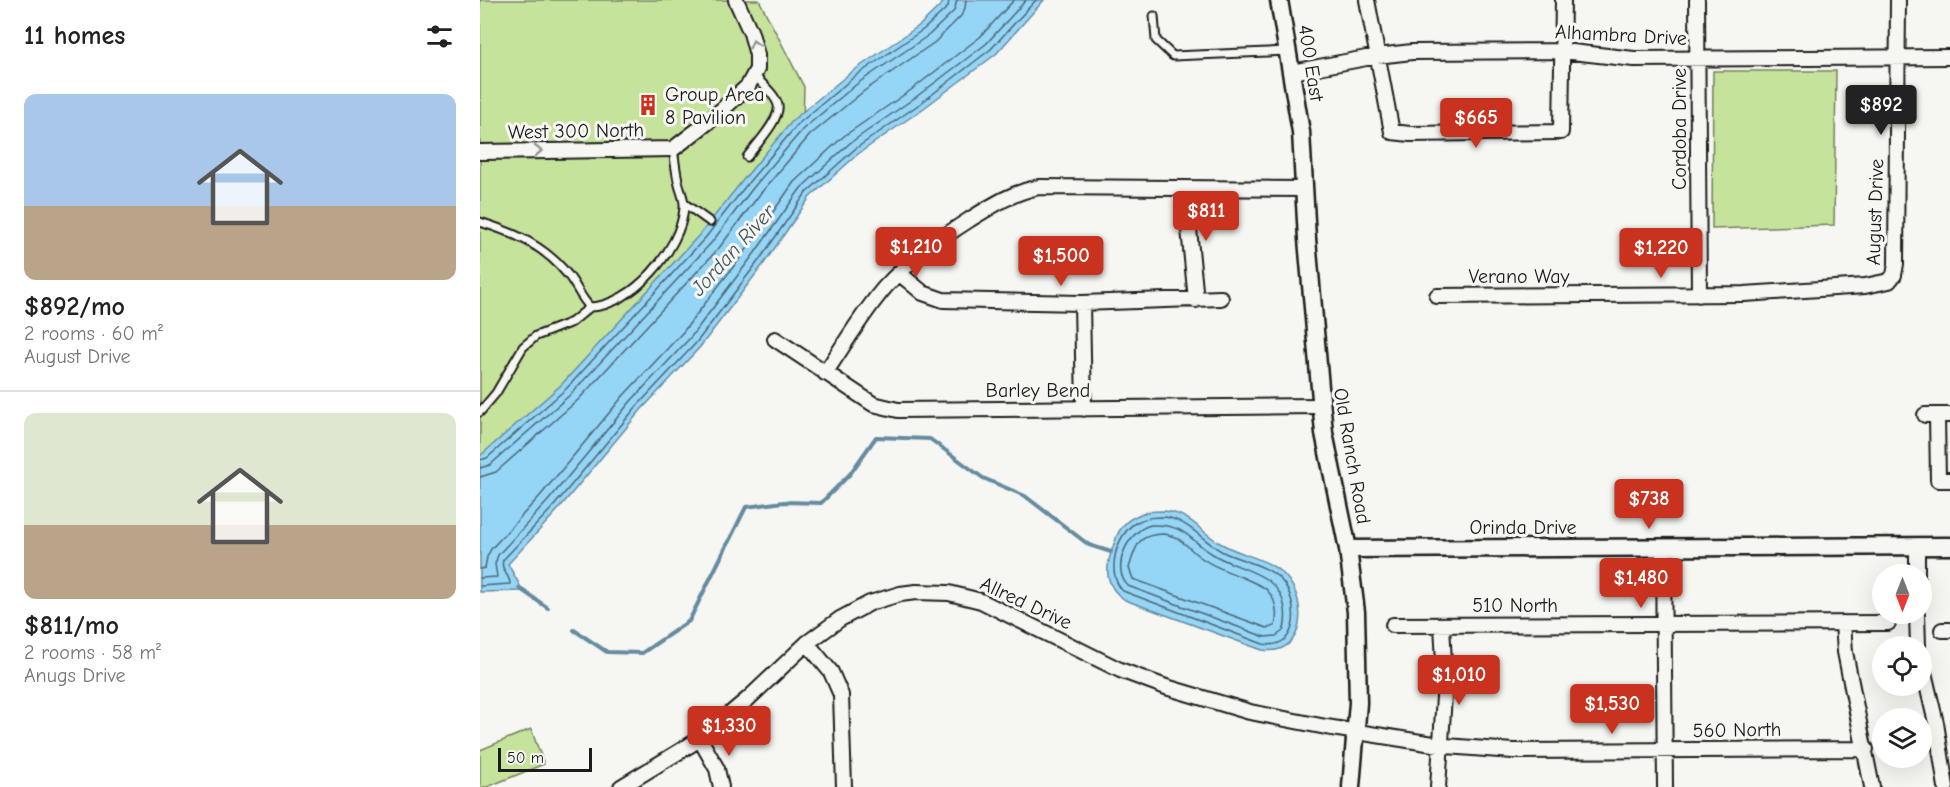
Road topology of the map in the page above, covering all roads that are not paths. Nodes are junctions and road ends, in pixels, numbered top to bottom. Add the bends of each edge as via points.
1 (736, 0) edge
2 (1279, 0) edge
3 (1367, 0) edge
4 (1563, 0) edge
5 (1696, 0) edge
6 (1898, 0) edge
7 (1154, 16) dead end
8 (1288, 51) junction
9 (1563, 51) junction
10 (1377, 56) junction
11 (1950, 57) edge
12 (1898, 58) junction
13 (1698, 59) junction
14 (1292, 72) junction
15 (754, 75) junction
16 (1301, 132) joint
17 (673, 149) junction
18 (480, 152) edge
19 (747, 157) dead end
20 (1185, 188) junction
21 (1303, 189) junction
22 (684, 204) junction
23 (480, 222) edge
24 (710, 222) dead end
25 (899, 273) junction
26 (1889, 280) joint
27 (1699, 295) junction
28 (1437, 296) dead end
29 (1221, 298) dead end
30 (1196, 300) junction
31 (1082, 303) junction
32 (590, 307) junction
33 (775, 339) dead end
34 (825, 372) junction
35 (1321, 406) junction
36 (1084, 409) junction
37 (480, 412) edge
38 (1938, 415) edge
39 (1944, 480) edge
40 (1917, 546) junction
41 (1950, 546) edge
42 (1663, 548) junction
43 (1348, 549) junction
44 (1917, 564) edge
45 (1843, 623) junction
46 (1872, 623) edge
47 (1664, 624) junction
48 (1393, 625) dead end
49 (1442, 625) junction
50 (807, 644) junction
51 (1930, 696) edge
52 (1357, 732) junction
53 (700, 739) junction
54 (1442, 745) junction
55 (1866, 749) junction
56 (1664, 751) junction
57 (621, 787) edge
58 (721, 787) edge
59 (844, 787) edge
60 (1351, 787) edge
61 (1438, 787) edge
62 (1665, 787) edge
63 (1872, 787) edge
64 (1946, 787) edge

15 -> 1 street via 757,55 752,33
2 - 8 street, 400 East
3 - 10 street
4 - 9 street
5 - 13 street, Cordoba Drive
6 - 12 street, August Drive
7 - 8 lane via 1156,40 1173,56
8 - 14 street, 400 East
9 - 10 street, Alhambra Drive via 1413,52
9 - 10 street via 1561,132 1392,132
9 - 13 street, Alhambra Drive via 1634,59
10 - 14 street, Alhambra Drive
11 - 12 street, Alhambra Drive
12 - 13 street, Alhambra Drive
12 - 26 street, August Drive via 1896,264
13 - 27 street, Cordoba Drive
14 - 16 street, 400 East
15 - 17 street via 741,93
15 - 19 lane via 778,108 775,120
16 - 21 street, Old Ranch Road
18 -> 17 street, West 300 North
17 - 22 lane
20 - 21 street
20 - 25 street via 1039,188 1016,193 938,239
20 - 30 street
21 - 35 street, Old Ranch Road
22 - 24 lane
22 - 32 lane via 683,222 676,239 654,270 632,292 603,307
23 - 32 lane via 538,246 558,263
25 - 31 street via 923,293 943,300
25 - 34 street via 876,298
26 - 27 street, Verano Way via 1865,286
27 - 28 street, Verano Way
29 - 30 street
30 - 31 street
31 - 36 street
32 - 37 lane via 572,322 536,336 523,347
33 - 34 street, Barley Bend
34 - 36 street, Barley Bend via 873,404 898,410
35 - 36 street, Barley Bend
35 - 43 street, Old Ranch Road
38 - 39 street
40 - 41 street, Orinda Drive
40 - 42 street, Orinda Drive
40 - 44 street
42 - 43 street, Orinda Drive
42 - 47 street
43 - 52 street, Old Ranch Road via 1358,644
45 - 46 street, 510 North
45 - 47 street, 510 North
45 - 55 street via 1845,652
47 - 49 street, 510 North
47 - 56 street
48 - 49 street, 510 North
49 - 54 street
50 - 52 street, Allred Drive via 840,619 877,601 916,592 949,593 996,607 1120,670 1166,687 1250,712
50 - 53 street, Allred Drive
50 - 59 street via 831,672 841,695
51 - 64 street
52 - 54 street, 560 North
52 - 60 street, Old Ranch Road
53 - 57 street, Allred Drive
53 - 58 street via 717,769
54 - 56 street, 560 North via 1513,751
54 - 61 street
55 - 56 street, 560 North
55 - 63 street
56 - 62 street

